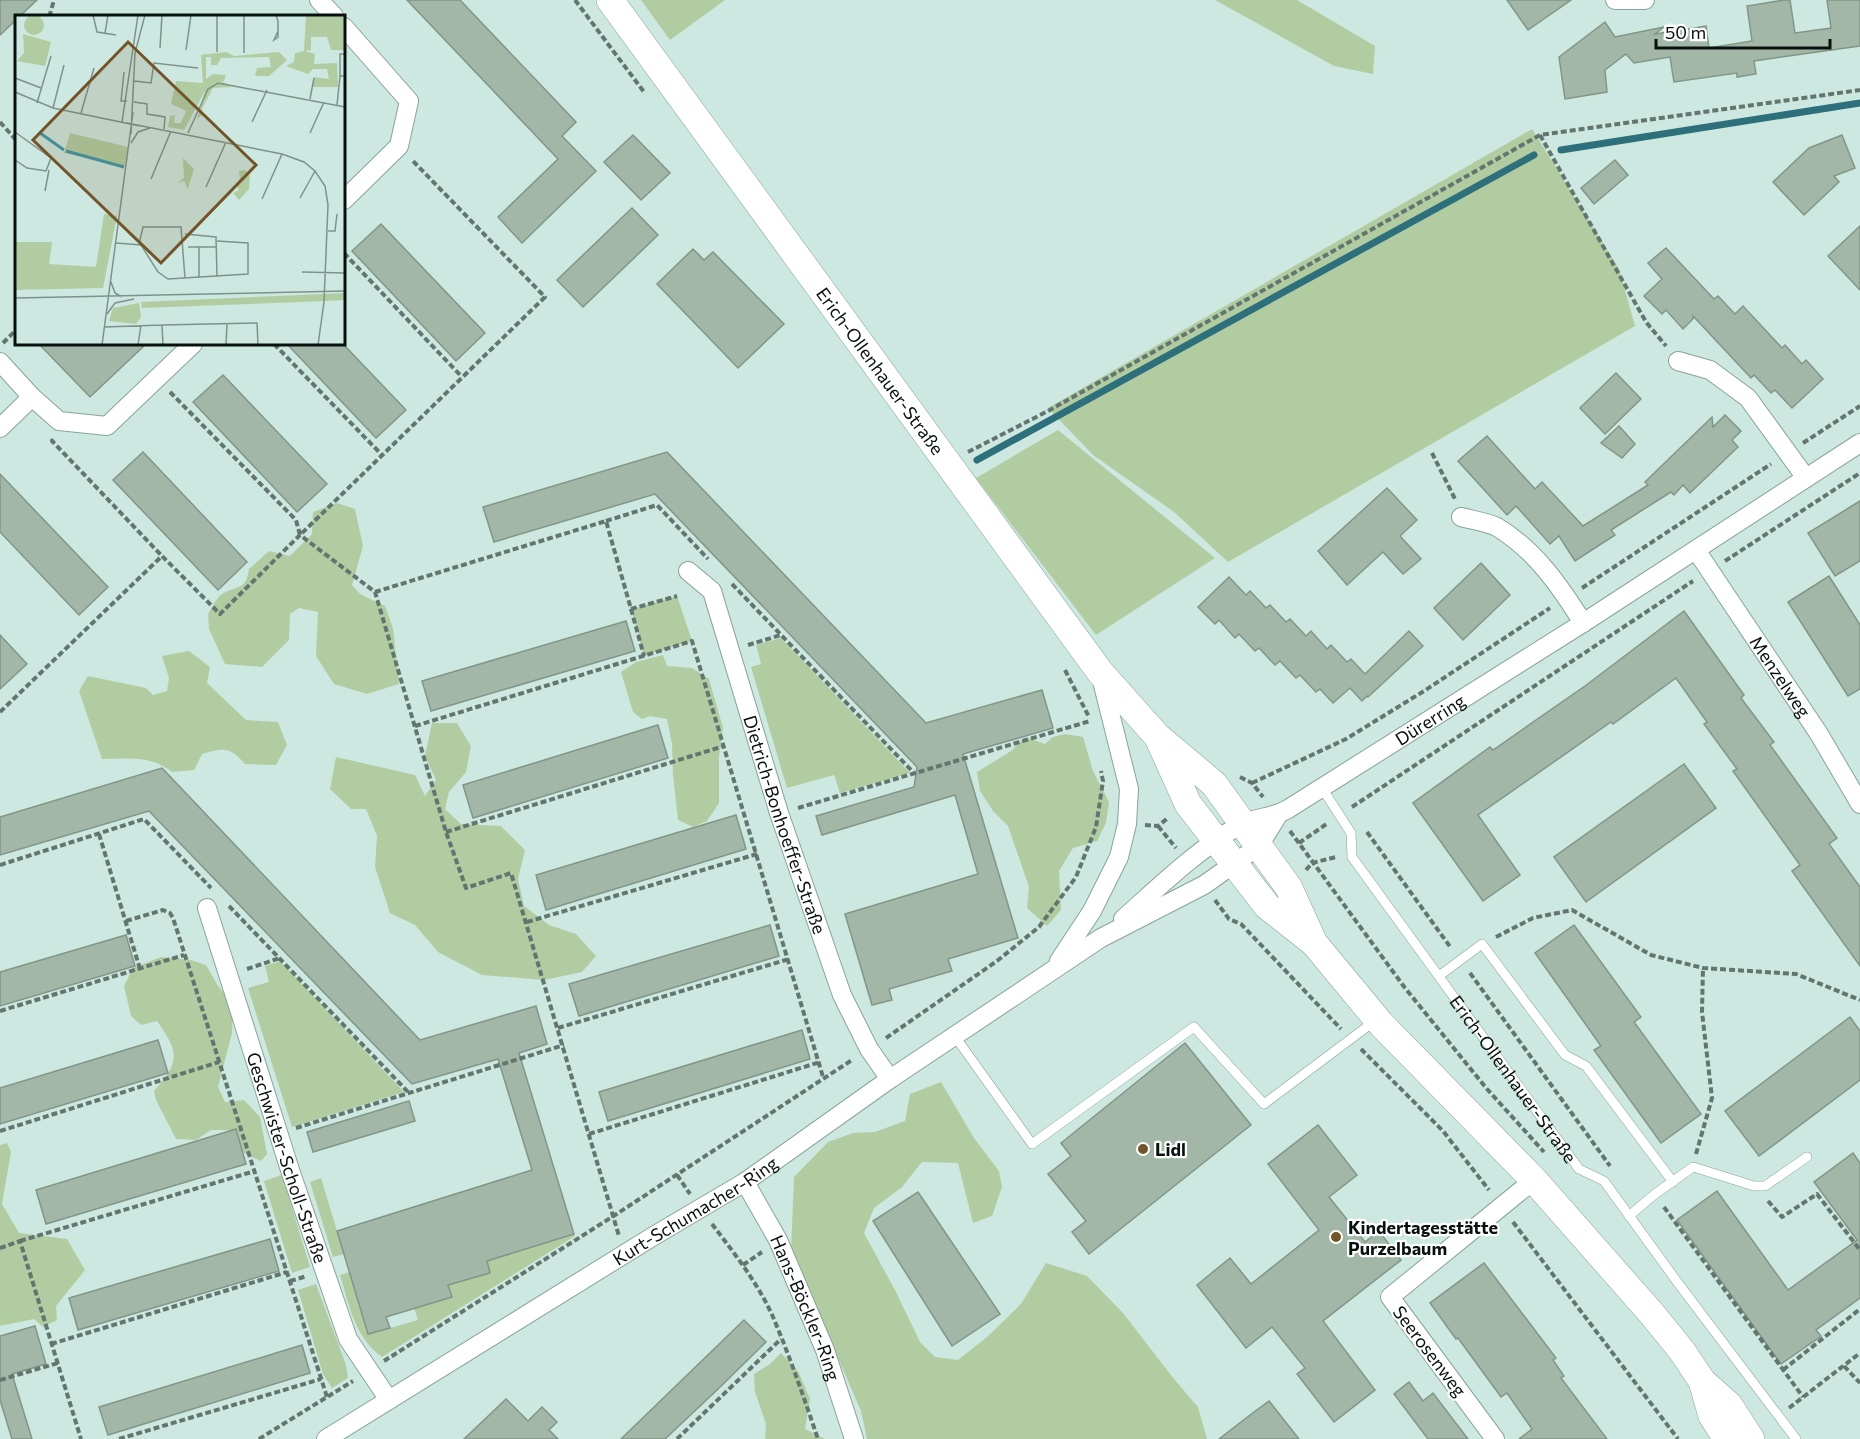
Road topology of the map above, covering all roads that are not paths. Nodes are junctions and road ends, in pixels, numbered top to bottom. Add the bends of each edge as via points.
1 (319, 0) edge
2 (610, 0) edge
3 (1615, 0) edge
4 (1645, 0) edge
5 (333, 15) edge
6 (345, 28) edge
7 (345, 199) edge
8 (193, 345) edge
9 (1678, 361) road end
10 (0, 362) edge
11 (32, 397) junction
12 (0, 428) edge
13 (1860, 443) edge
14 (1806, 478) junction
15 (1461, 517) road end
16 (1696, 550) junction
17 (688, 571) dead end
18 (1583, 623) junction
19 (1100, 672) junction
20 (1158, 736) junction
21 (1322, 788) junction
22 (1860, 804) edge
23 (1278, 816) junction
24 (1242, 824) junction
25 (1216, 842) junction
26 (1259, 846) junction
27 (1233, 864) junction
28 (207, 908) dead end
29 (1101, 938) junction
30 (1314, 943) junction
31 (1054, 969) junction
32 (1438, 976) junction
33 (1377, 1019) junction
34 (954, 1035) junction
35 (890, 1079) junction
36 (1807, 1157) dead end
37 (1534, 1180) junction
38 (745, 1182) junction
39 (1673, 1182) junction
40 (1629, 1216) junction
41 (1702, 1381) junction
42 (389, 1400) junction
43 (326, 1439) edge
44 (854, 1439) edge
45 (1495, 1439) edge
46 (1727, 1439) edge
47 (1751, 1439) edge
48 (1796, 1439) edge

1 - 5 street
2 - 19 street, Erich-Ollenhauer-Straße
3 - 4 street
6 - 7 street via 409,101 399,146
8 - 11 street via 107,426 59,422
9 - 14 street via 1710,370 1748,398
10 - 11 street
11 - 12 street
13 - 14 street, Dürerring
14 - 16 street, Dürerring
15 - 18 street via 1495,526 1534,556 1562,589
16 - 18 street, Dürerring
16 - 22 street, Menzelweg
17 - 35 street, Dietrich-Bonhoeffer-Straße via 712,591 779,813 842,995 869,1049
18 - 21 street, Dürerring
19 - 20 street, Erich-Ollenhauer-Straße
19 - 31 street, Kurt-Schumacher-Ring via 1129,789 1127,824 1119,857 1092,911
20 - 24 street, Erich-Ollenhauer-Straße via 1214,784
20 - 25 street, Erich-Ollenhauer-Straße via 1182,795
21 - 23 street, Dürerring
21 - 32 lane, Erich-Ollenhauer-Straße via 1351,833 1352,857
23 - 24 street, Dürerring
23 - 26 street, Dürerring
24 - 25 street, Dürerring
24 - 26 street, Erich-Ollenhauer-Straße
25 - 27 street, Erich-Ollenhauer-Straße
25 - 29 street, Kurt-Schumacher-Ring
26 - 27 street, Kurt-Schumacher-Ring
26 - 30 street, Erich-Ollenhauer-Straße via 1289,888
27 - 29 street, Kurt-Schumacher-Ring via 1204,885
27 - 30 street, Erich-Ollenhauer-Straße via 1267,906
28 - 42 street, Geschwister-Scholl-Straße via 348,1339
29 - 31 street, Kurt-Schumacher-Ring
30 - 33 street, Erich-Ollenhauer-Straße
31 - 34 street, Kurt-Schumacher-Ring
32 - 39 lane via 1482,944 1565,1055 1586,1066
32 - 40 lane, Erich-Ollenhauer-Straße via 1580,1169 1604,1182
33 - 34 lane via 1264,1104 1194,1027 1032,1144
33 - 37 street, Erich-Ollenhauer-Straße
34 - 35 street, Kurt-Schumacher-Ring
35 - 38 street, Kurt-Schumacher-Ring
36 - 39 lane via 1765,1186 1693,1167
37 - 41 street, Erich-Ollenhauer-Straße via 1652,1314
37 - 45 street, Seerosenweg via 1390,1297
38 - 42 street, Kurt-Schumacher-Ring
38 - 44 street, Hans-Böckler-Ring via 778,1240 825,1350
39 - 40 lane
40 - 48 lane, Erich-Ollenhauer-Straße
41 - 46 street, Erich-Ollenhauer-Straße via 1712,1416
41 - 47 street, Erich-Ollenhauer-Straße via 1729,1405
42 - 43 street, Kurt-Schumacher-Ring

